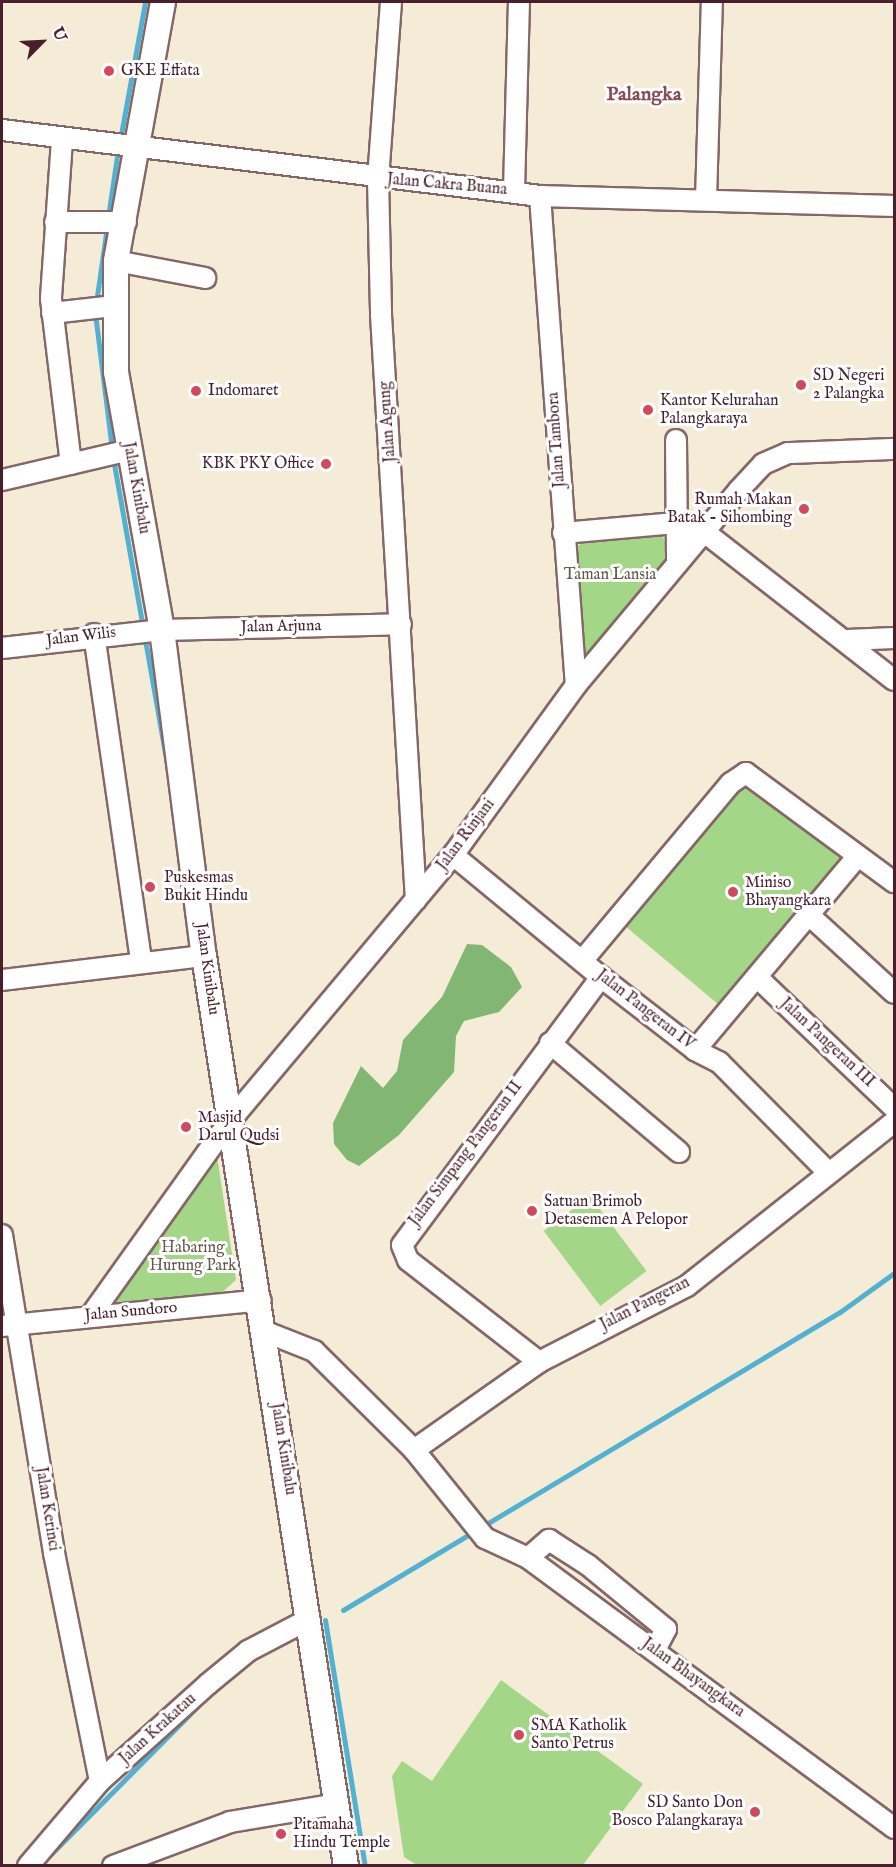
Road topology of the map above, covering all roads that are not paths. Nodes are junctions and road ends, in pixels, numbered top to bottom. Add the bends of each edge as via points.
1 (163, 2) edge
2 (391, 2) edge
3 (519, 2) edge
4 (712, 2) edge
5 (2, 130) edge
6 (62, 140) junction
7 (139, 151) junction
8 (378, 179) junction
9 (514, 191) junction
10 (540, 195) junction
11 (706, 200) junction
12 (894, 206) edge
13 (55, 222) junction
14 (126, 222) junction
15 (116, 261) junction
16 (205, 278) dead end
17 (113, 306) junction
18 (52, 313) junction
19 (676, 440) dead end
20 (894, 449) edge
21 (130, 450) junction
22 (71, 464) junction
23 (2, 480) edge
24 (676, 523) junction
25 (563, 533) junction
26 (706, 534) junction
27 (677, 563) junction
28 (401, 624) junction
29 (162, 630) junction
30 (94, 634) junction
31 (894, 638) edge
32 (847, 640) junction
33 (2, 648) edge
34 (894, 680) edge
35 (576, 685) junction
36 (453, 855) junction
37 (857, 856) junction
38 (894, 882) edge
39 (416, 900) junction
40 (809, 915) junction
41 (204, 956) junction
42 (141, 961) junction
43 (582, 961) junction
44 (601, 977) junction
45 (758, 978) junction
46 (2, 980) edge
47 (894, 993) edge
48 (550, 1043) junction
49 (695, 1050) junction
50 (894, 1108) edge
51 (229, 1122) junction
52 (894, 1122) edge
53 (679, 1152) dead end
54 (829, 1173) junction
55 (2, 1235) edge
56 (261, 1300) junction
57 (92, 1314) junction
58 (10, 1325) edge
59 (266, 1332) junction
60 (539, 1362) junction
61 (414, 1450) junction
62 (528, 1558) junction
63 (309, 1618) junction
64 (655, 1650) junction
65 (100, 1781) junction
66 (336, 1804) junction
67 (894, 1828) edge
68 (28, 1866) edge
69 (113, 1866) edge
70 (346, 1866) edge

1 - 7 street, Jalan Kinibalu
2 - 8 street, Jalan Agung
3 - 9 street
4 - 11 street
5 - 6 street, Jalan Cakra Buana
6 - 7 street, Jalan Cakra Buana
6 - 13 street
7 - 8 street, Jalan Cakra Buana
7 - 14 street, Jalan Kinibalu
8 - 9 street, Jalan Cakra Buana
8 - 28 street, Jalan Agung
9 - 10 street, Jalan Cakra Buana
10 - 11 street, Jalan Cakra Buana
10 - 25 street, Jalan Tambora
11 - 12 street, Jalan Cakra Buana
13 - 14 street
13 - 18 street
14 - 15 street, Jalan Kinibalu
15 - 16 street
15 - 17 street, Jalan Kinibalu
17 - 18 street
17 - 21 street, Jalan Kinibalu via 116,372
18 - 22 street
19 - 24 street
20 - 26 street, Jalan Rinjani via 799,450 776,457 738,491
21 - 22 street
21 - 29 street, Jalan Kinibalu
22 - 23 street
24 - 25 street
24 - 26 street
24 - 27 street
25 - 35 street, Jalan Tambora
26 - 27 street, Jalan Rinjani
26 - 32 street
27 - 35 street, Jalan Rinjani
28 - 29 street, Jalan Arjuna
28 - 39 street, Jalan Agung
29 - 30 street, Jalan Wilis
29 - 41 street, Jalan Kinibalu
30 - 33 street, Jalan Wilis
30 - 42 street
31 - 32 street
32 - 34 street
35 - 36 street, Jalan Rinjani
36 - 39 street, Jalan Rinjani
36 - 43 street, Jalan Pangeran IV
37 - 38 street
37 - 40 street
37 - 43 street via 753,776 738,776
39 - 51 street, Jalan Rinjani
40 - 45 street
40 - 47 street
41 - 42 street
41 - 51 street, Jalan Kinibalu
42 - 46 street
43 - 44 street, Jalan Pangeran IV
44 - 48 street, Jalan Simpang Pangeran II
44 - 49 street, Jalan Pangeran IV
45 - 49 street
45 - 50 street, Jalan Pangeran III
48 - 53 street
48 - 60 street, Jalan Simpang Pangeran II via 402,1245 408,1260
49 - 54 street, Jalan Pangeran IV via 719,1062
51 - 56 street, Jalan Kinibalu
51 - 57 street, Jalan Rinjani
52 - 54 street, Jalan Pangeran
54 - 60 street, Jalan Pangeran via 687,1286
55 - 58 street, Jalan Kerinci
56 - 57 street, Jalan Sundoro
56 - 59 street, Jalan Kinibalu
57 - 58 street, Jalan Sundoro
58 - 65 street, Jalan Kerinci
59 - 61 street via 314,1351
59 - 63 street, Jalan Kinibalu
60 - 61 street, Jalan Pangeran
61 - 62 street, Jalan Bhayangkara via 484,1538
62 - 64 street, Jalan Bhayangkara
62 - 64 street via 549,1540 588,1565 666,1629
63 - 65 street, Jalan Krakatau via 248,1651
63 - 66 street, Jalan Kinibalu
64 - 67 street, Jalan Bhayangkara
65 - 68 street, Jalan Krakatau
66 - 69 street via 230,1822
66 - 70 street, Jalan Kinibalu

